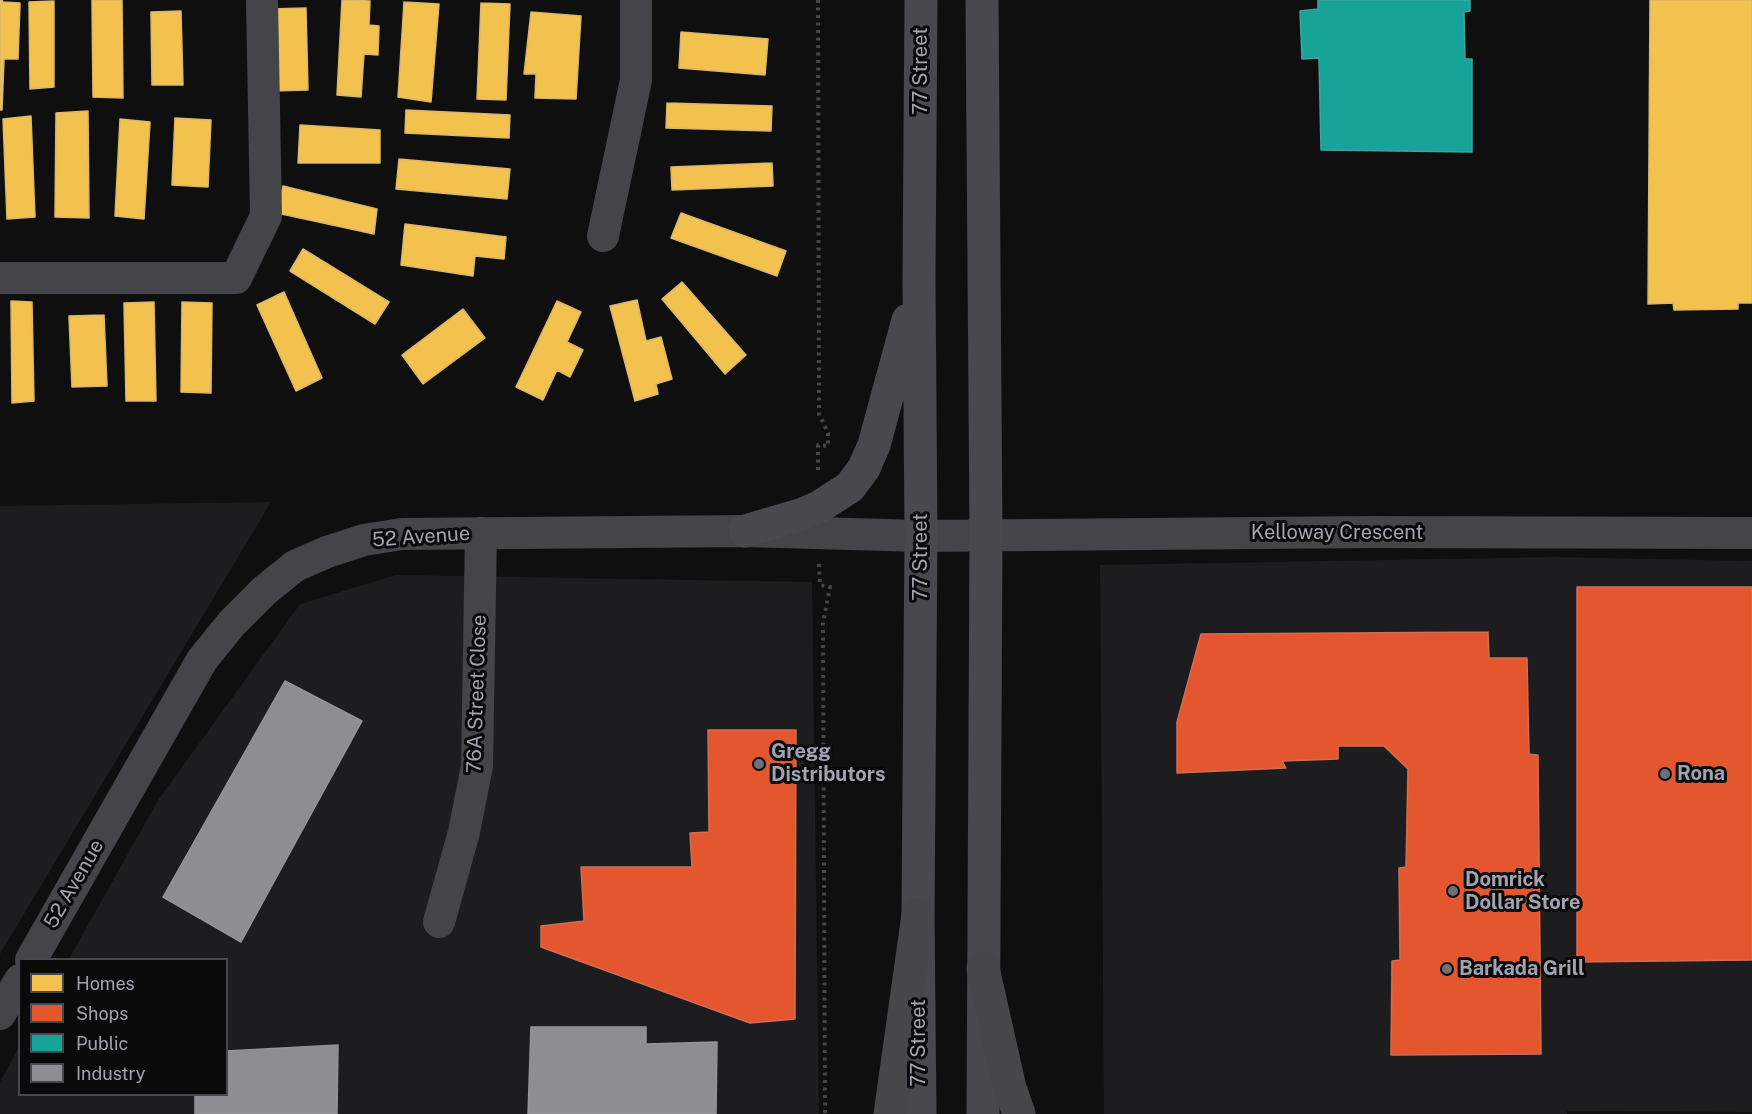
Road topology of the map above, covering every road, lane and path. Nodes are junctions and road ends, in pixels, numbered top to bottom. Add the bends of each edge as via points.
1 (262, 0) edge
2 (636, 0) edge
3 (818, 0) edge
4 (921, 0) edge
5 (982, 0) edge
6 (603, 236) dead end
7 (0, 279) edge
8 (919, 280) junction
9 (819, 480) dead end
10 (745, 531) junction
11 (481, 533) junction
12 (1752, 533) edge
13 (986, 535) junction
14 (921, 536) junction
15 (819, 567) dead end
16 (918, 915) junction
17 (439, 922) dead end
18 (32, 958) edge
19 (983, 968) junction
20 (18, 983) edge
21 (0, 1014) edge
22 (825, 1114) edge
23 (890, 1114) edge
24 (920, 1114) edge
25 (983, 1114) edge
26 (1018, 1114) edge

1 - 7 street via 266,216 236,278
2 - 6 street via 636,80
3 - 9 path via 819,414 828,433 828,446 818,446
4 - 8 main road, 77 Street
5 - 13 main road
8 - 10 main road via 874,445 864,468 850,487 819,507
8 - 14 main road, 77 Street
10 - 11 street, 52 Avenue
10 - 14 street, 52 Avenue
11 - 17 street, 76A Street Close via 477,766
11 - 18 street, 52 Avenue via 402,534 364,540 295,566 264,591 231,623 202,660
12 - 13 street, Kelloway Crescent
13 - 14 street, Kelloway Crescent
13 - 19 main road
14 - 16 main road, 77 Street
15 - 22 path via 820,585 830,587 824,623
16 - 23 main road
16 - 24 main road, 77 Street
19 - 25 main road
19 - 26 main road
20 - 21 street

